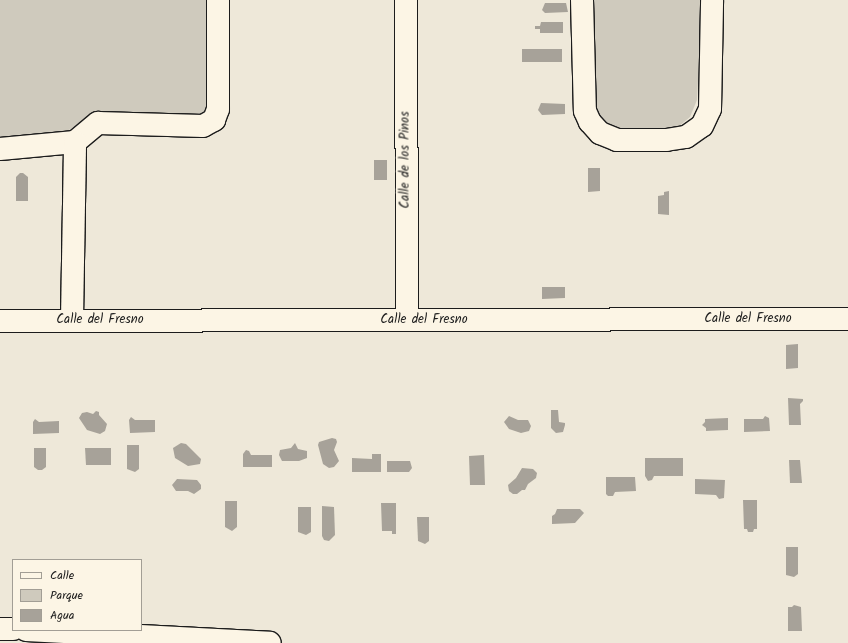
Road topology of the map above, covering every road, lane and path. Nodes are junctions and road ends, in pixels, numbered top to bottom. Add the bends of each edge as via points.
1 (218, 0) edge
2 (406, 0) edge
3 (582, 0) edge
4 (712, 0) edge
5 (75, 142) junction
6 (0, 149) edge
7 (72, 319) junction
8 (848, 319) edge
9 (407, 320) junction
10 (0, 321) edge
11 (0, 629) edge
12 (12, 629) edge
13 (45, 631) edge
14 (270, 643) edge

1 - 5 street via 218,109 214,120 203,126 98,123
2 - 9 street, Calle de los Pinos
3 - 4 street via 584,111 600,133 617,140 666,140 686,137 702,126 710,109
5 - 6 street
5 - 7 street
7 - 9 street, Calle del Fresno
7 - 10 street, Calle del Fresno
8 - 9 street, Calle del Fresno
11 - 12 street
13 - 14 street

